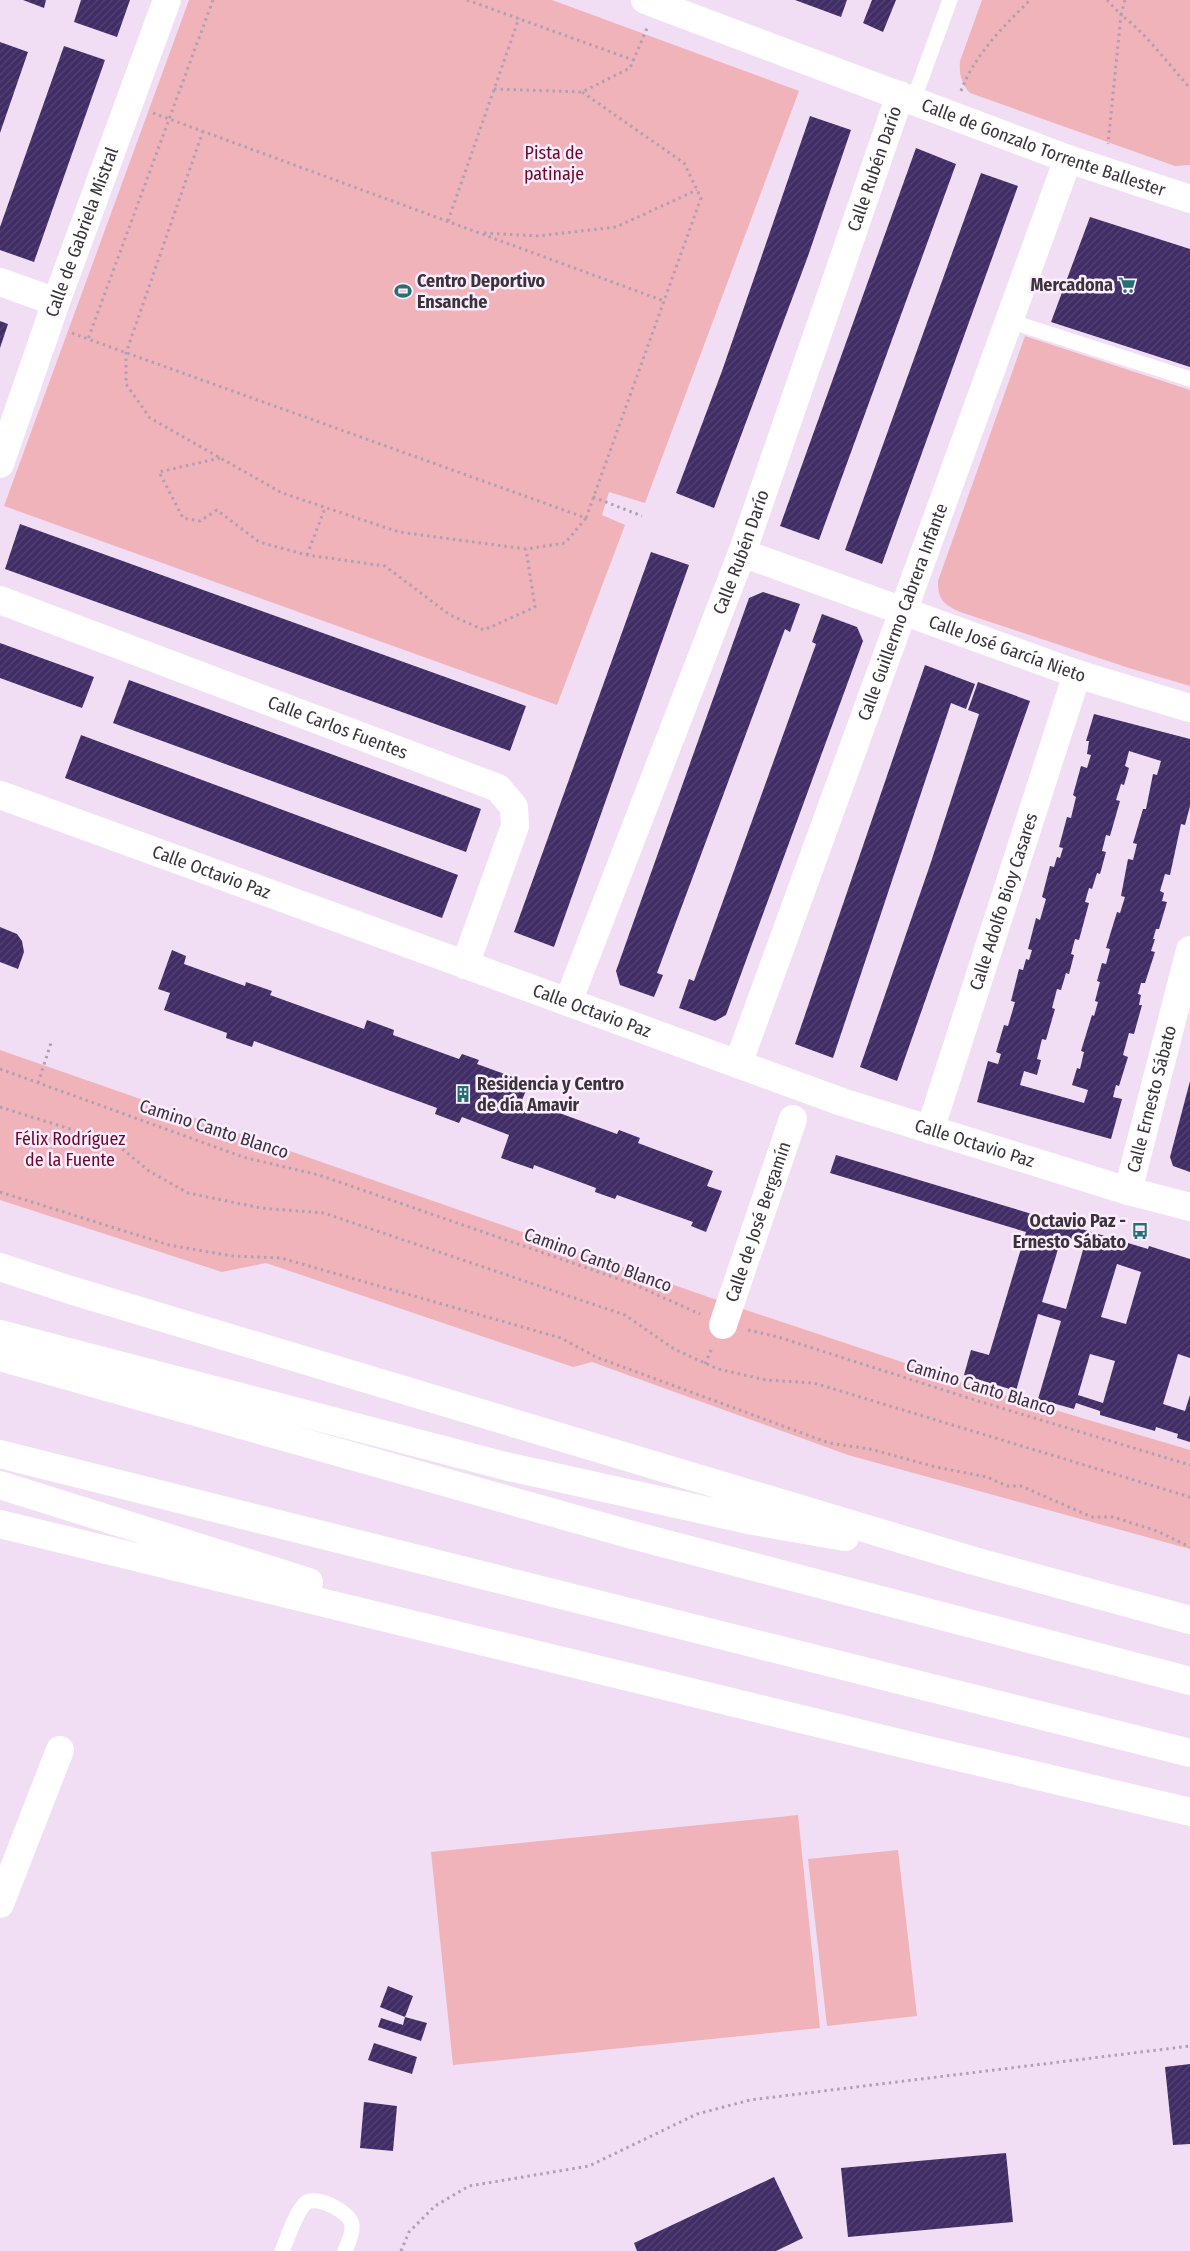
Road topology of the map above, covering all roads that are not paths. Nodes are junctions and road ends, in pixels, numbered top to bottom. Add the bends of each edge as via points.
1 (167, 0) edge
2 (645, 0) edge
3 (950, 0) edge
4 (906, 98) junction
5 (1068, 159) junction
6 (1190, 199) edge
7 (0, 282) edge
8 (56, 302) junction
9 (1009, 321) junction
10 (1190, 379) edge
11 (0, 464) edge
12 (742, 553) junction
13 (0, 600) edge
14 (903, 613) junction
15 (1077, 674) junction
16 (1190, 708) edge
17 (0, 795) edge
18 (1190, 950) edge
19 (465, 964) junction
20 (568, 1002) junction
21 (738, 1064) junction
22 (793, 1119) dead end
23 (930, 1130) junction
24 (1128, 1190) junction
25 (1190, 1207) edge
26 (0, 1260) edge
27 (0, 1267) edge
28 (70, 1290) junction
29 (723, 1324) road end
30 (0, 1334) edge
31 (0, 1357) edge
32 (0, 1454) edge
33 (0, 1485) edge
34 (0, 1524) edge
35 (974, 1561) junction
36 (1190, 1620) edge
37 (550, 1658) junction
38 (1190, 1681) edge
39 (60, 1750) dead end
40 (1190, 1753) edge
41 (1190, 1812) edge
42 (0, 1904) edge
43 (282, 2251) edge
44 (345, 2251) edge

1 - 8 main road, Calle de Gabriela Mistral
2 - 4 main road, Calle de Gonzalo Torrente Ballester
3 - 4 lane
4 - 5 main road, Calle de Gonzalo Torrente Ballester
4 - 12 main road, Calle Rubén Darío
5 - 6 main road, Calle de Gonzalo Torrente Ballester
5 - 9 main road, Calle Guillermo Cabrera Infante
7 - 8 main road
8 - 11 main road, Calle de Gabriela Mistral
9 - 10 lane
9 - 14 main road, Calle Guillermo Cabrera Infante
12 - 14 main road, Calle José García Nieto
12 - 20 main road, Calle Rubén Darío
13 - 19 main road, Calle Carlos Fuentes via 498,788 514,807 515,826
14 - 15 main road, Calle José García Nieto
14 - 21 main road, Calle Guillermo Cabrera Infante
15 - 16 main road, Calle José García Nieto
15 - 23 main road, Calle Adolfo Bioy Casares
17 - 19 main road, Calle Octavio Paz
18 - 24 main road, Calle Ernesto Sábato
19 - 20 main road, Calle Octavio Paz
20 - 21 main road, Calle Octavio Paz
21 - 23 main road, Calle Octavio Paz
22 - 29 main road, Calle de José Bergamín
23 - 24 main road, Calle Octavio Paz
24 - 25 main road, Calle Octavio Paz
26 - 28 main road
27 - 28 main road
28 - 35 main road
30 - 35 main road via 505,1466 753,1521
31 - 38 main road via 636,1536
32 - 40 main road
33 - 37 main road
34 - 37 main road
35 - 36 main road
37 - 41 main road
39 - 42 main road
43 - 44 lane via 299,2210 306,2202 317,2200 346,2213 352,2223

